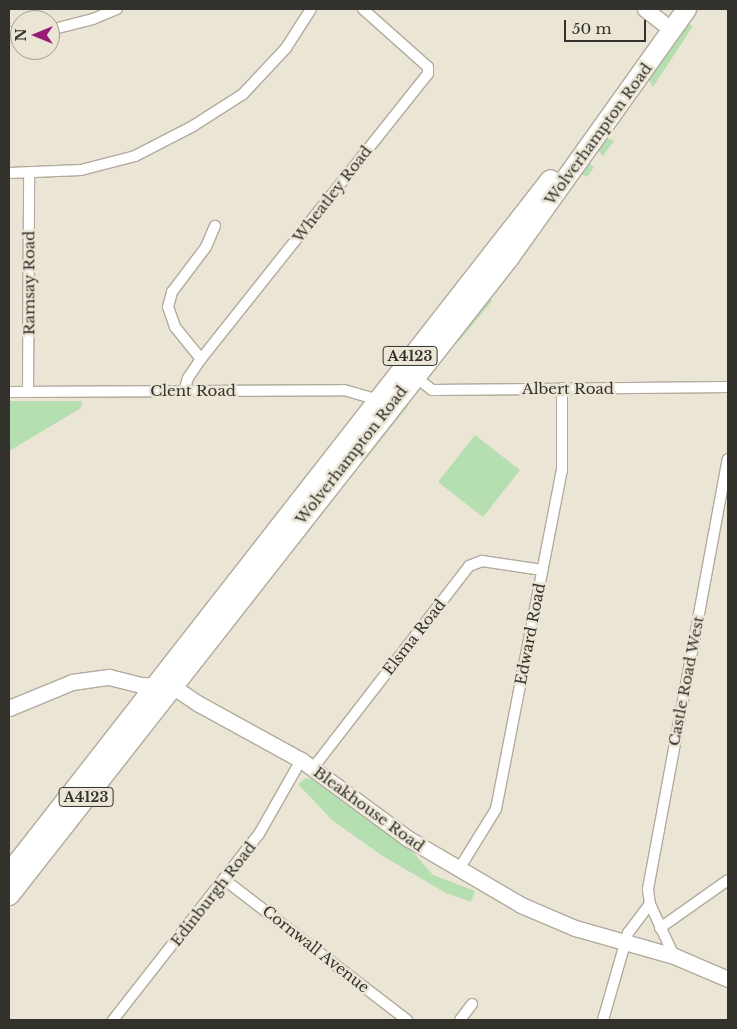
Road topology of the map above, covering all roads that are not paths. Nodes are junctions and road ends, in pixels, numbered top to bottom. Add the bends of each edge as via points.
1 (117, 9) edge
2 (311, 9) edge
3 (363, 9) edge
4 (645, 9) edge
5 (686, 9) edge
6 (669, 20) edge
7 (60, 27) edge
8 (9, 173) edge
9 (29, 175) junction
10 (215, 226) dead end
11 (201, 359) junction
12 (413, 375) junction
13 (728, 387) edge
14 (562, 388) junction
15 (184, 391) junction
16 (9, 392) edge
17 (28, 392) junction
18 (375, 399) junction
19 (728, 458) edge
20 (542, 570) junction
21 (157, 692) junction
22 (9, 708) edge
23 (307, 764) junction
24 (459, 869) junction
25 (9, 872) edge
26 (225, 880) junction
27 (728, 880) edge
28 (9, 895) edge
29 (650, 904) junction
30 (660, 928) junction
31 (625, 942) junction
32 (674, 956) junction
33 (728, 979) edge
34 (472, 1004) dead end
35 (113, 1020) edge
36 (407, 1020) edge
37 (460, 1020) edge
38 (603, 1020) edge

1 - 7 street
2 - 9 street via 286,48 243,94 193,126 135,156 82,170
3 - 11 street, Wheatley Road via 428,67 428,74
4 - 6 street
5 - 6 highway, Wolverhampton Road / A4123
6 - 12 highway, Wolverhampton Road / A4123 via 509,257
6 - 18 highway, Wolverhampton Road / A4123 via 553,175
8 - 9 street
9 - 17 street, Ramsay Road
10 - 11 street via 206,247 172,292 168,307 175,327
11 - 15 street, Wheatley Road via 188,378
12 - 14 street, Albert Road via 432,390
12 - 18 highway
12 - 21 highway, Wolverhampton Road / A4123
13 - 14 street, Albert Road
14 - 20 street, Edward Road via 562,471
15 - 17 street, Clent Road
15 - 18 street, Clent Road via 344,390
16 - 17 street, Clent Road
18 - 21 highway, Wolverhampton Road / A4123
19 - 29 street, Castle Road West via 652,858
20 - 23 street, Elsma Road via 482,561 469,566
20 - 24 street, Edward Road via 496,810
21 - 22 street, Bleakhouse Road via 101,679 64,684
21 - 23 street, Bleakhouse Road via 198,704
21 - 25 highway, Wolverhampton Road / A4123
21 - 28 highway, Wolverhampton Road / A4123
23 - 24 street, Bleakhouse Road via 407,838
23 - 26 street, Edinburgh Road
24 - 31 street, Bleakhouse Road via 531,909 575,928
26 - 35 street, Edinburgh Road
26 - 36 street, Cornwall Avenue
27 - 30 street
29 - 30 street, Castle Road West
29 - 31 street
30 - 32 street, Castle Road West
31 - 32 street, Bleakhouse Road
31 - 38 street
32 - 33 street, Bleakhouse Road
34 - 37 street

